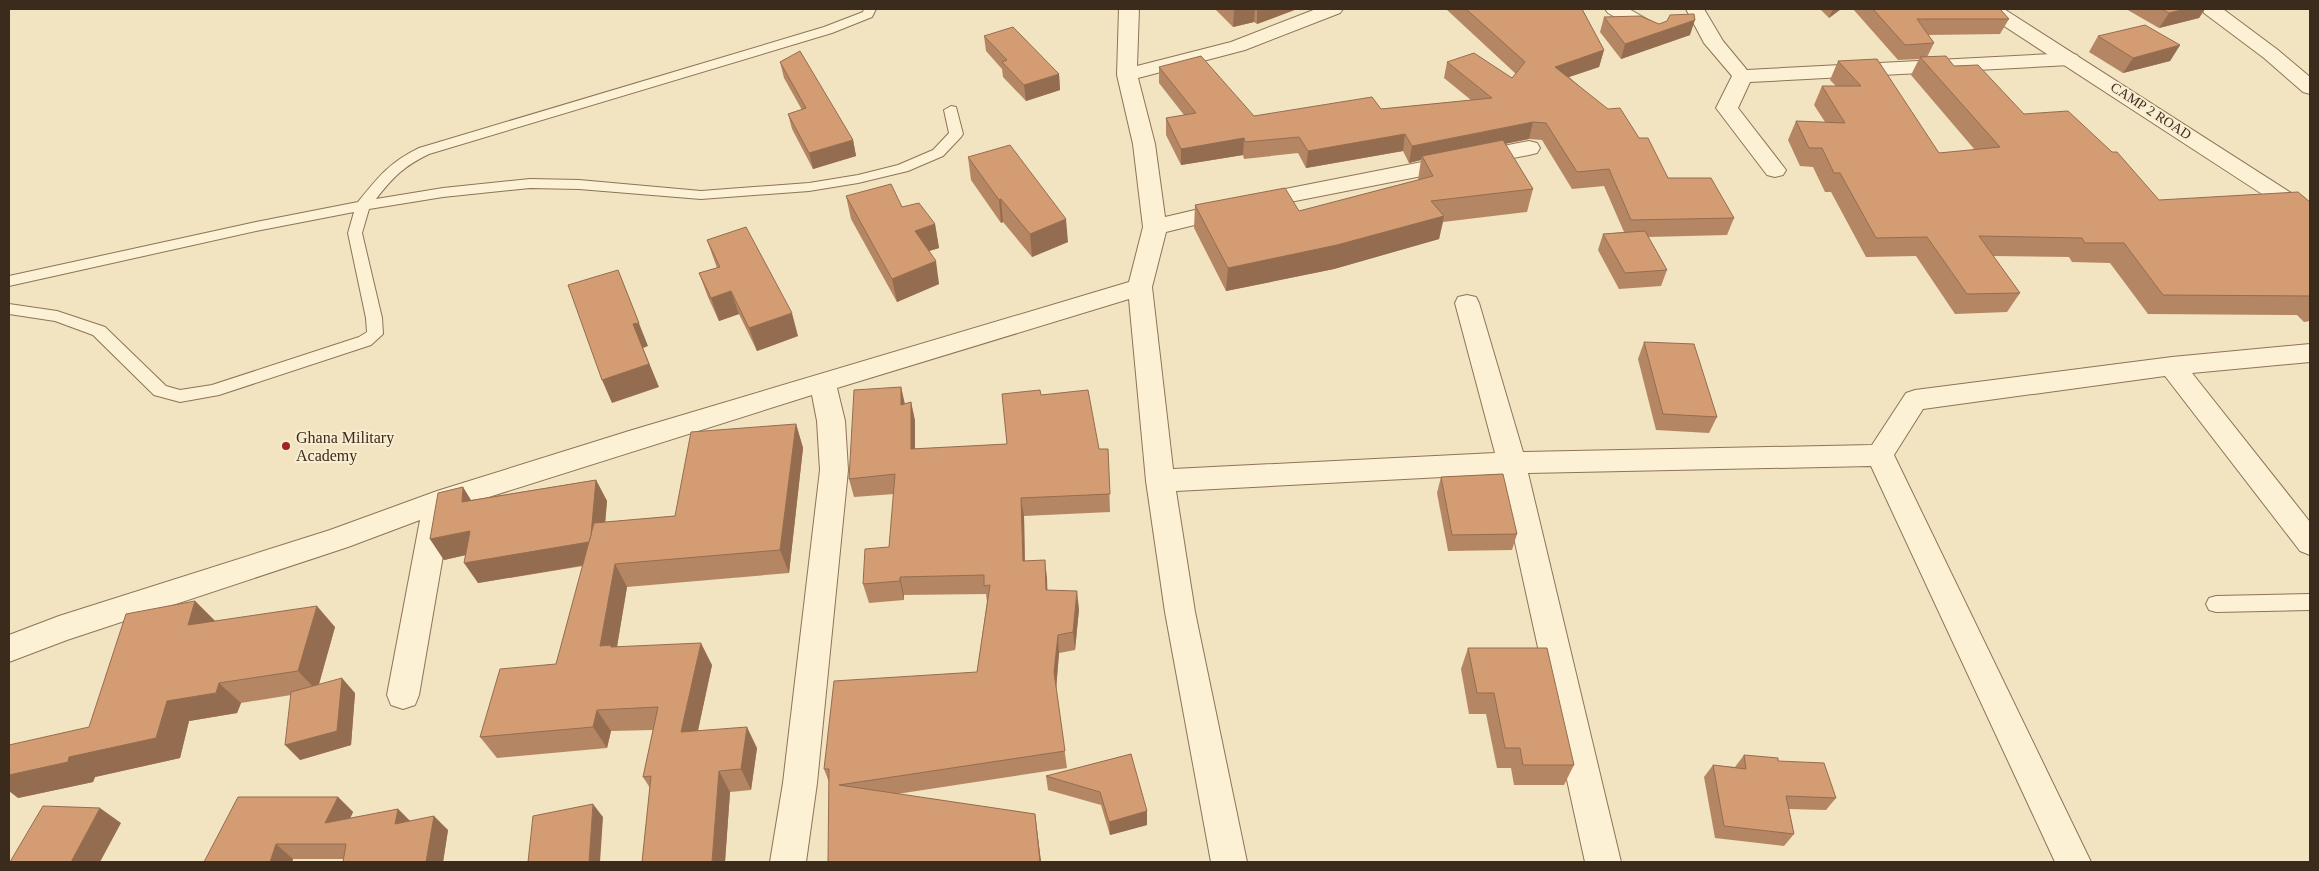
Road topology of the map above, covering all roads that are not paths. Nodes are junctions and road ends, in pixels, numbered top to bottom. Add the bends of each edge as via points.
1 (870, 9) edge
2 (1130, 9) edge
3 (1333, 9) edge
4 (1615, 9) edge
5 (1695, 9) edge
6 (1991, 9) edge
7 (2211, 9) edge
8 (1654, 31) edge
9 (2070, 59) junction
10 (1127, 74) junction
11 (1742, 76) junction
12 (2310, 88) edge
13 (951, 110) dead end
14 (1529, 148) dead end
15 (1775, 170) dead end
16 (363, 206) junction
17 (2310, 215) edge
18 (1154, 227) junction
19 (9, 281) edge
20 (1140, 288) junction
21 (1467, 303) dead end
22 (9, 309) edge
23 (2310, 353) edge
24 (2172, 366) junction
25 (823, 384) junction
26 (1880, 455) junction
27 (1512, 464) junction
28 (1160, 482) junction
29 (437, 502) junction
30 (2310, 543) edge
31 (2310, 602) edge
32 (2216, 604) dead end
33 (9, 649) edge
34 (403, 695) dead end
35 (788, 862) edge
36 (1229, 862) edge
37 (1603, 862) edge
38 (2073, 862) edge

1 - 16 lane via 868,14 828,30 424,151 402,162 386,176
2 - 10 street
3 - 10 street via 1238,46
4 - 8 street
5 - 11 street via 1714,43
6 - 9 street, CAMP 2 ROAD
7 - 12 street
9 - 11 street
9 - 17 street, CAMP 2 ROAD
10 - 18 street via 1144,144
11 - 15 street via 1727,108
13 - 16 lane via 958,120 958,130 948,147 936,156 895,171 799,190 700,195 532,183
14 - 18 street via 1280,197
16 - 19 lane
16 - 22 lane via 355,233 375,334 365,341 213,391 180,396 160,390 99,331 57,316
18 - 20 street
20 - 25 street
20 - 28 street
21 - 27 street
23 - 24 street
24 - 26 street via 1915,400
24 - 30 street
25 - 29 street
25 - 35 street via 831,422 834,470 800,783
26 - 27 street
26 - 38 street
27 - 28 street
27 - 37 street
28 - 36 street via 1180,612
29 - 33 street via 338,539 59,629
29 - 34 street
31 - 32 lane

